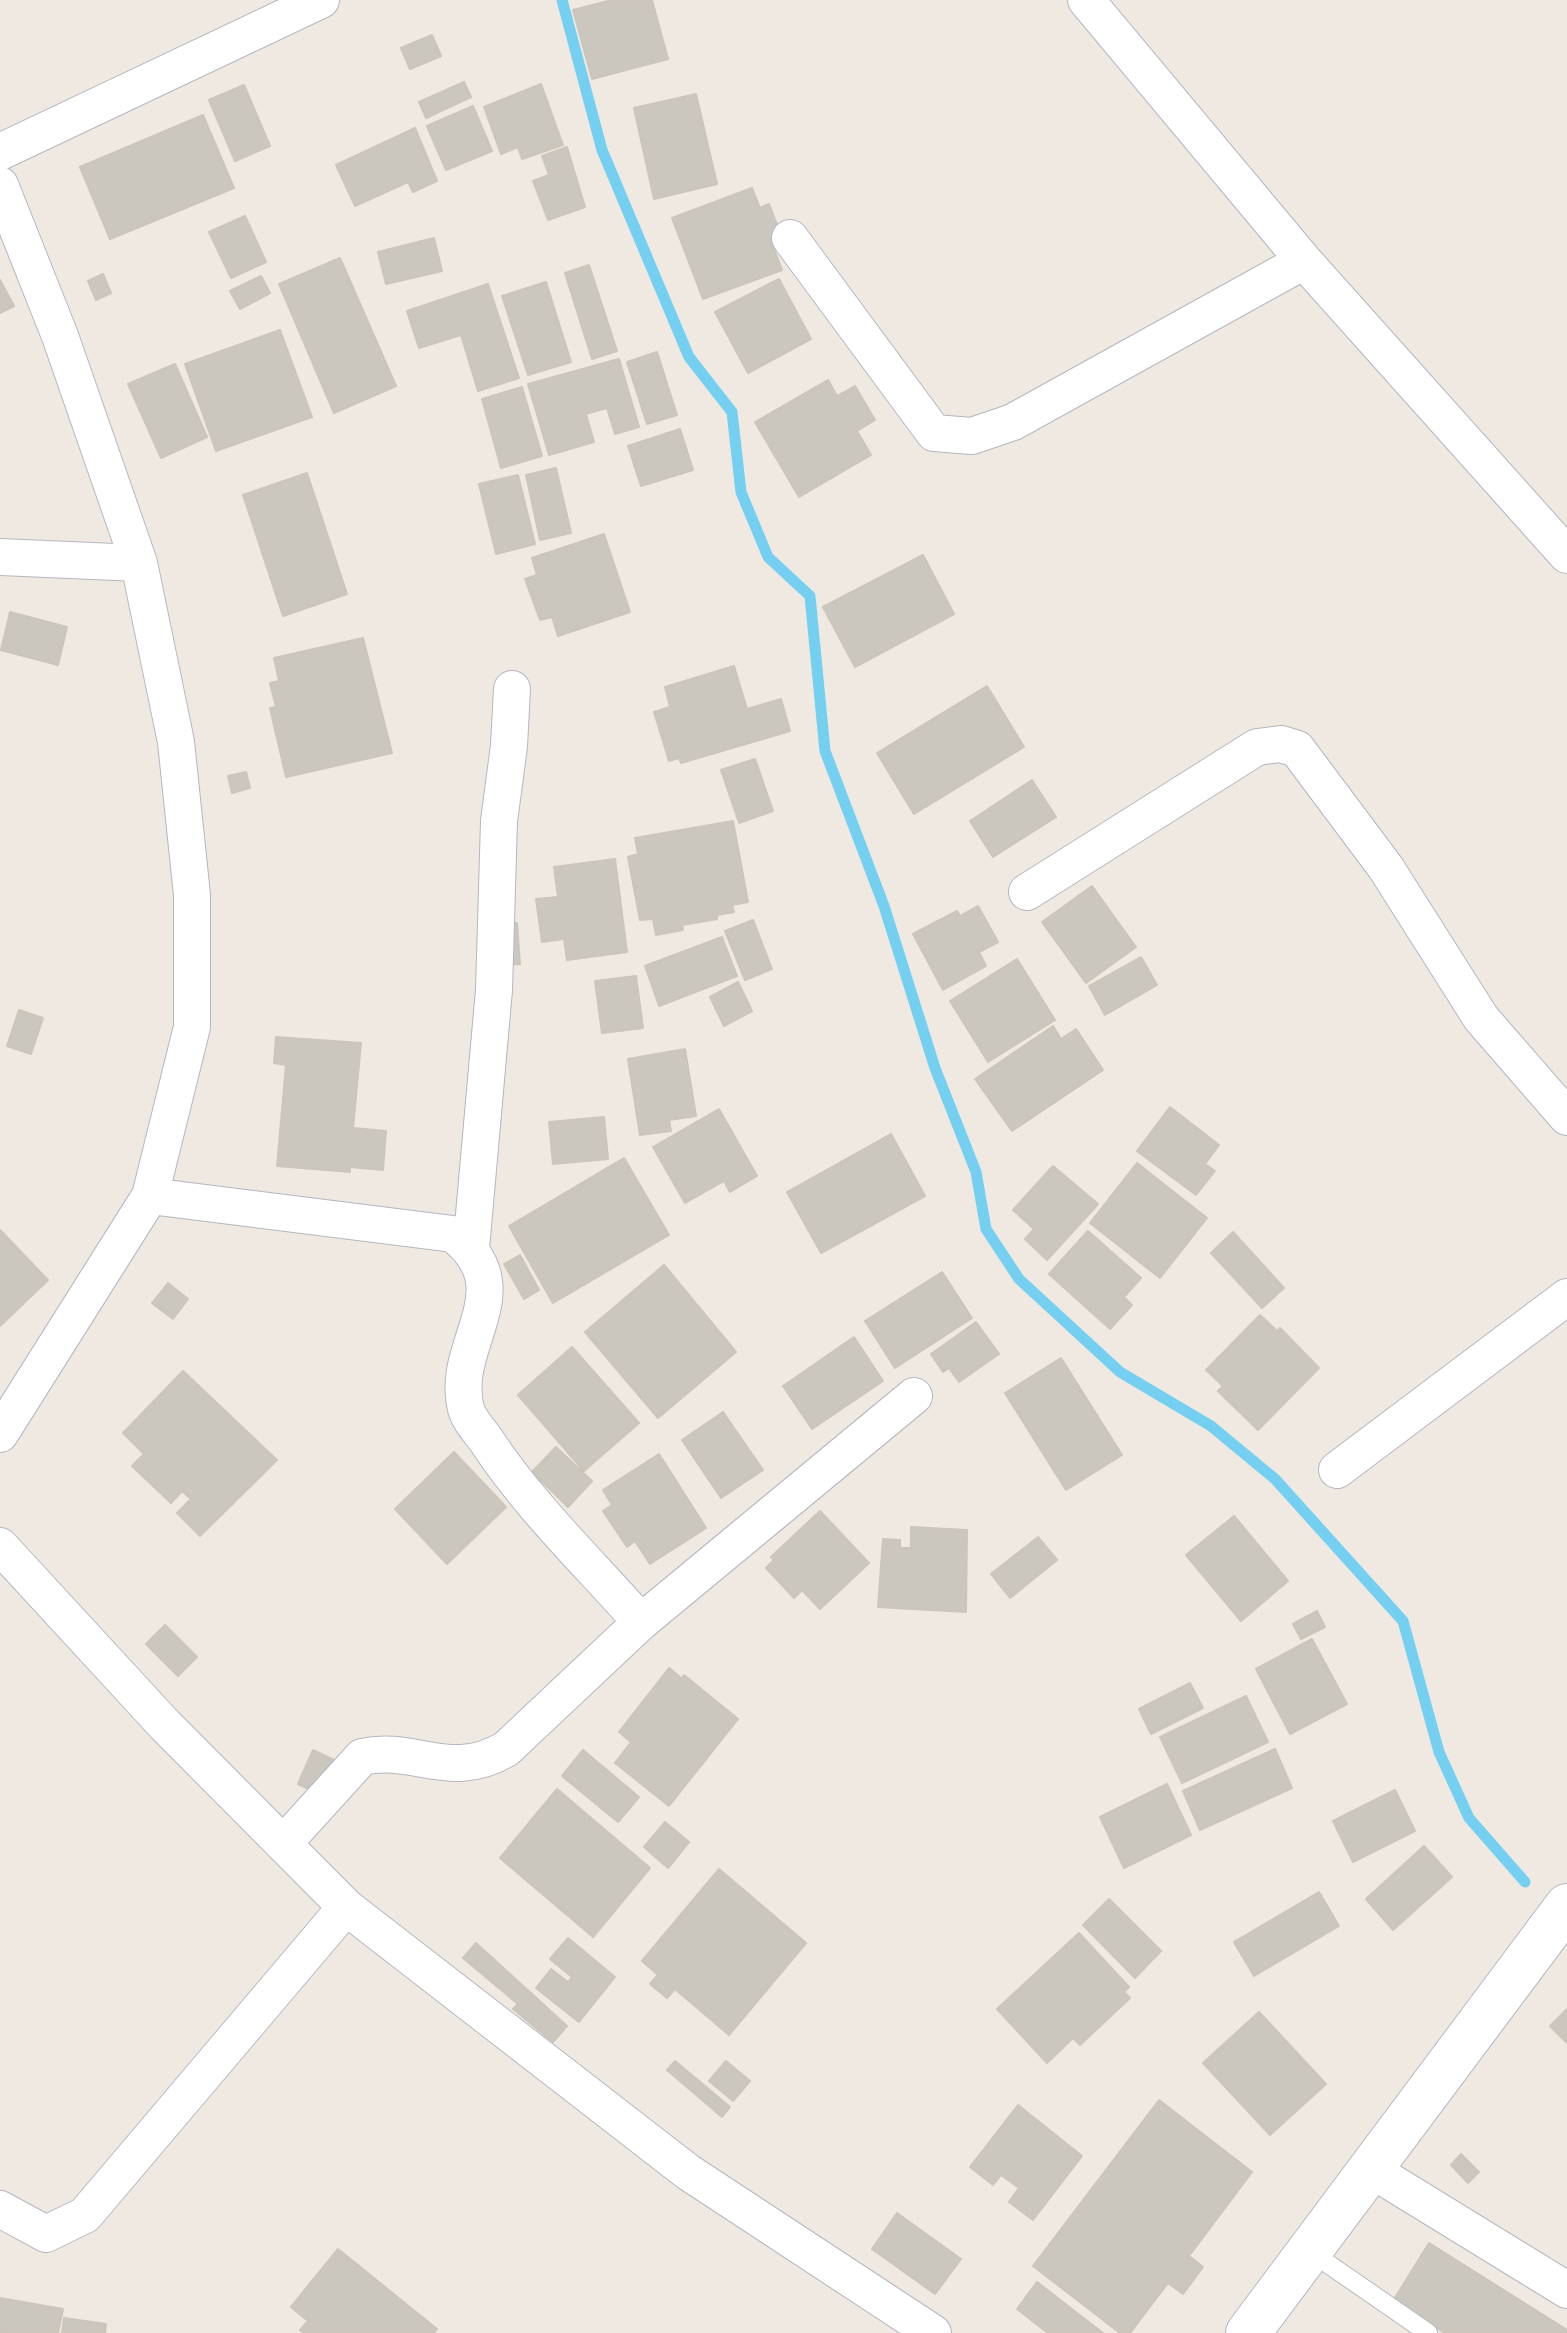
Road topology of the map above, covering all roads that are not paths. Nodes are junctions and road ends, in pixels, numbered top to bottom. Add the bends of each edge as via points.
1 (321, 0) edge
2 (1091, 1) edge
3 (0, 152) edge
4 (0, 185) edge
5 (790, 238) dead end
6 (1304, 261) junction
7 (1567, 555) edge
8 (0, 557) edge
9 (139, 563) junction
10 (512, 689) dead end
11 (1027, 892) dead end
12 (1567, 1117) edge
13 (150, 1196) junction
14 (471, 1248) junction
15 (1567, 1297) edge
16 (914, 1396) dead end
17 (0, 1434) edge
18 (1337, 1470) dead end
19 (0, 1546) edge
20 (641, 1622) junction
21 (283, 1844) junction
22 (1567, 1906) edge
23 (346, 1907) junction
24 (1370, 2169) junction
25 (0, 2209) edge
26 (1308, 2250) junction
27 (1567, 2290) edge
28 (933, 2333) edge
29 (1248, 2333) edge
30 (1428, 2333) edge

1 - 3 street
2 - 6 street
4 - 9 street via 60,336
5 - 6 street via 934,433 972,436 1013,422
6 - 7 street
8 - 9 street
9 - 13 street via 176,742 192,895 192,1027
10 - 14 street via 499,821 494,990
11 - 12 street via 1257,747 1281,744 1297,749 1386,868 1481,1018
13 - 14 street via 453,1234
13 - 17 street
14 - 20 street via 487,1294 462,1382 467,1412 501,1464
15 - 18 street
16 - 20 street
19 - 21 street
20 - 21 street via 506,1749 485,1762 447,1765 379,1754 362,1757
21 - 23 street
22 - 24 street
23 - 25 street via 85,2215 46,2234
23 - 28 street via 688,2172
24 - 26 street
24 - 27 street
26 - 29 street
26 - 30 lane

